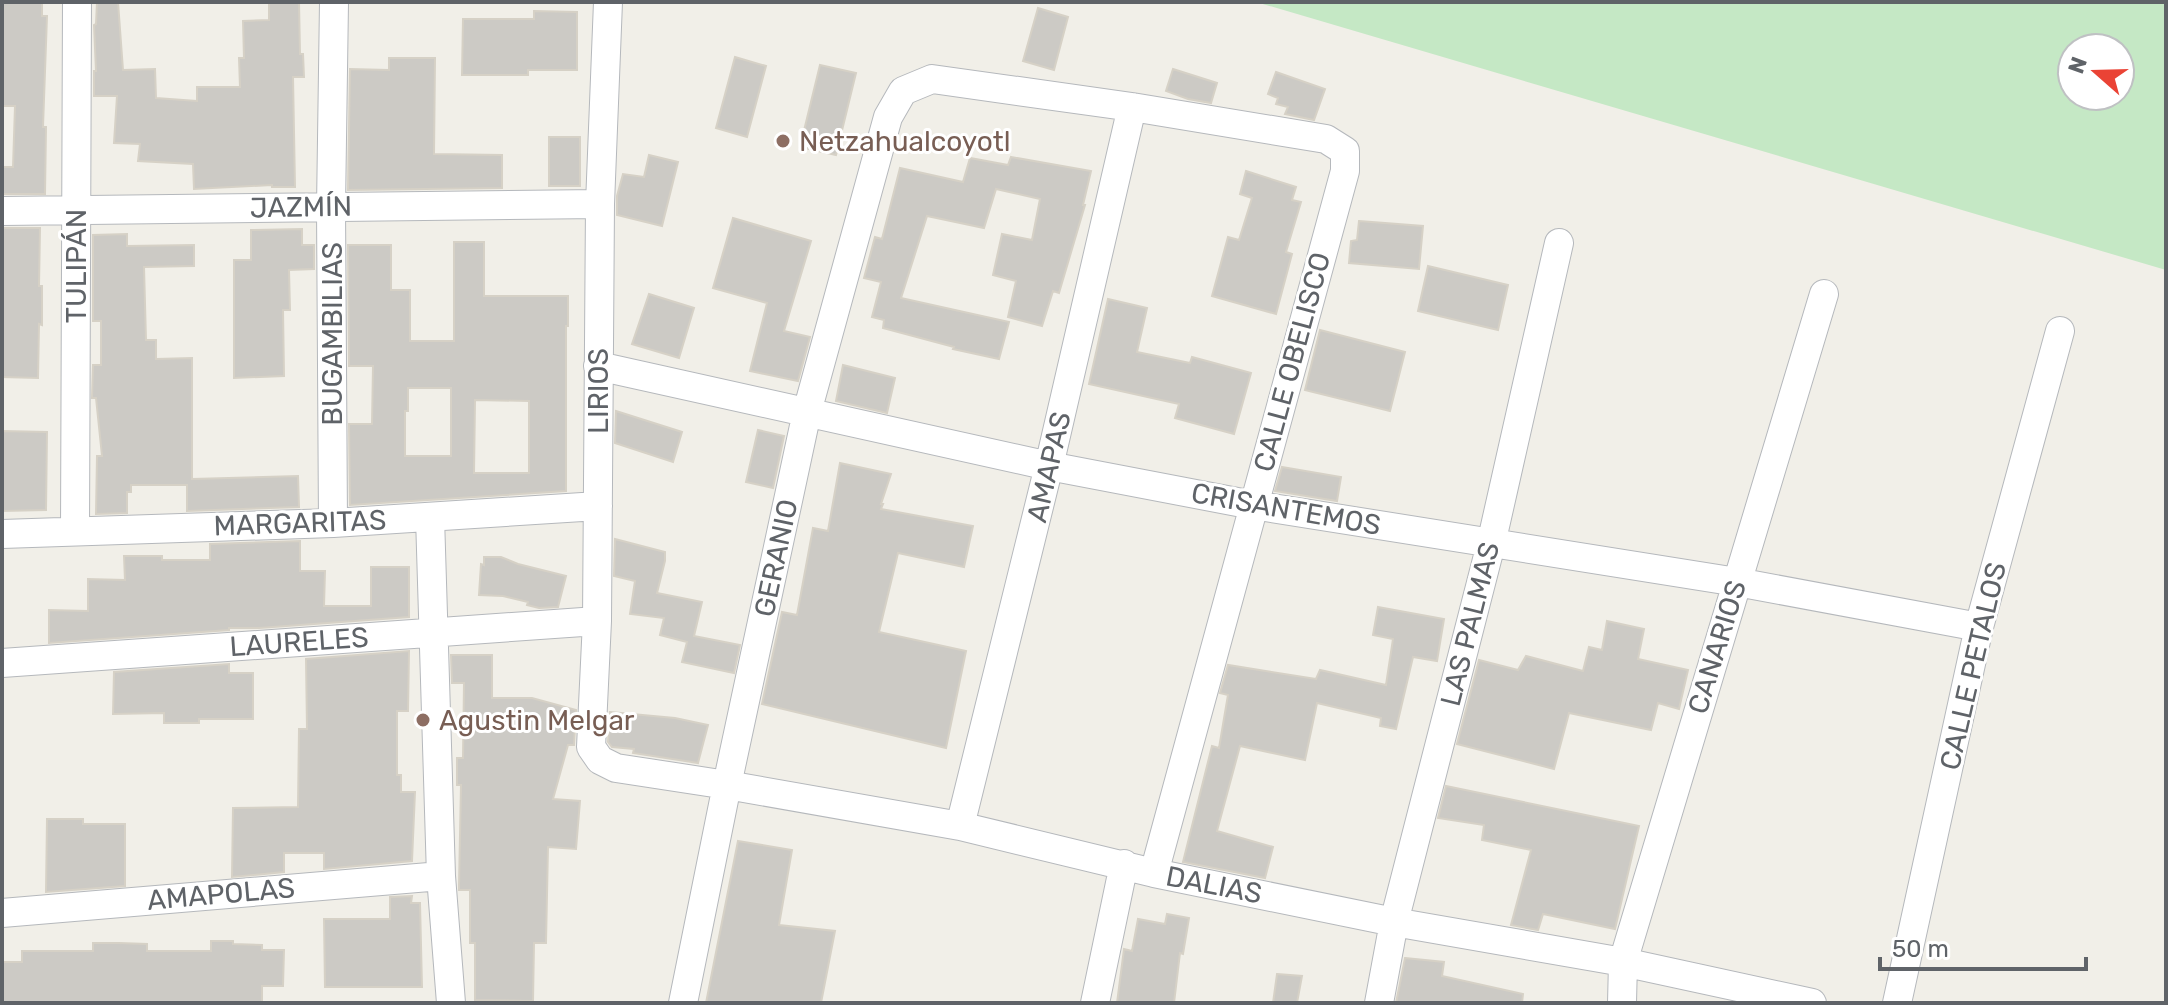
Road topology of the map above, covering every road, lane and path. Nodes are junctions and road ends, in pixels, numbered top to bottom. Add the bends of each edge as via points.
1 (77, 2) edge
2 (334, 2) edge
3 (608, 2) edge
4 (1132, 107) junction
5 (600, 204) junction
6 (331, 207) junction
7 (76, 210) junction
8 (2, 211) edge
9 (1559, 243) dead end
10 (1824, 294) dead end
11 (2060, 331) dead end
12 (598, 366) junction
13 (807, 412) junction
14 (1049, 466) junction
15 (1253, 505) junction
16 (598, 506) junction
17 (430, 517) junction
18 (333, 523) junction
19 (75, 531) junction
20 (2, 534) edge
21 (1491, 544) junction
22 (1737, 582) junction
23 (597, 621) junction
24 (1979, 627) junction
25 (433, 633) junction
26 (2, 663) edge
27 (616, 768) joint
28 (727, 785) junction
29 (960, 826) junction
30 (1124, 864) junction
31 (1154, 873) junction
32 (441, 876) junction
33 (2, 913) edge
34 (1394, 922) junction
35 (1623, 962) junction
36 (451, 1003) edge
37 (683, 1003) edge
38 (1095, 1003) edge
39 (1379, 1003) edge
40 (1622, 1003) edge
41 (1812, 1003) edge
42 (1897, 1003) edge

1 - 7 street, TULIPÁN
2 - 6 street, BUGAMBILIAS
3 - 5 street, LIRIOS
4 - 13 street, GERANIO via 932,79 903,91 888,117
4 - 14 street, AMAPAS
4 - 15 street, CALLE OBELISCO via 1326,139 1345,151 1345,171
5 - 6 street, JAZMÍN
5 - 12 street, LIRIOS
6 - 7 street, JAZMÍN
6 - 18 street, BUGAMBILIAS
7 - 8 street, JAZMÍN
7 - 19 street, TULIPÁN
9 - 21 street, LAS PALMAS
10 - 22 street, CANARIOS
11 - 24 street, CALLE PETALOS
12 - 13 street, CRISANTEMOS
12 - 16 street, LIRIOS
13 - 14 street, CRISANTEMOS
13 - 28 street, GERANIO
14 - 15 street, CRISANTEMOS
14 - 29 street, AMAPAS
15 - 21 street, CRISANTEMOS
15 - 31 street, CALLE OBELISCO
16 - 17 street, MARGARITAS
16 - 23 street, LIRIOS
17 - 18 street, MARGARITAS
17 - 25 street
18 - 19 street, MARGARITAS
19 - 20 street, MARGARITAS
21 - 22 street, CRISANTEMOS
21 - 34 street, LAS PALMAS
22 - 24 street, CRISANTEMOS
22 - 35 street, CANARIOS
23 - 25 street, LAURELES
23 - 27 street, LIRIOS via 591,747 600,760
24 - 42 street, CALLE PETALOS
25 - 26 street, LAURELES
25 - 32 street
27 - 28 street, DALIAS
28 - 29 street, DALIAS
28 - 37 street, GERANIO
29 - 30 street, DALIAS
30 - 31 street, DALIAS
30 - 38 street
31 - 34 street, DALIAS
32 - 33 street, AMAPOLAS
32 - 36 street
34 - 35 street, DALIAS
34 - 39 street, LAS PALMAS
35 - 40 street, CANARIOS
35 - 41 street, DALIAS

